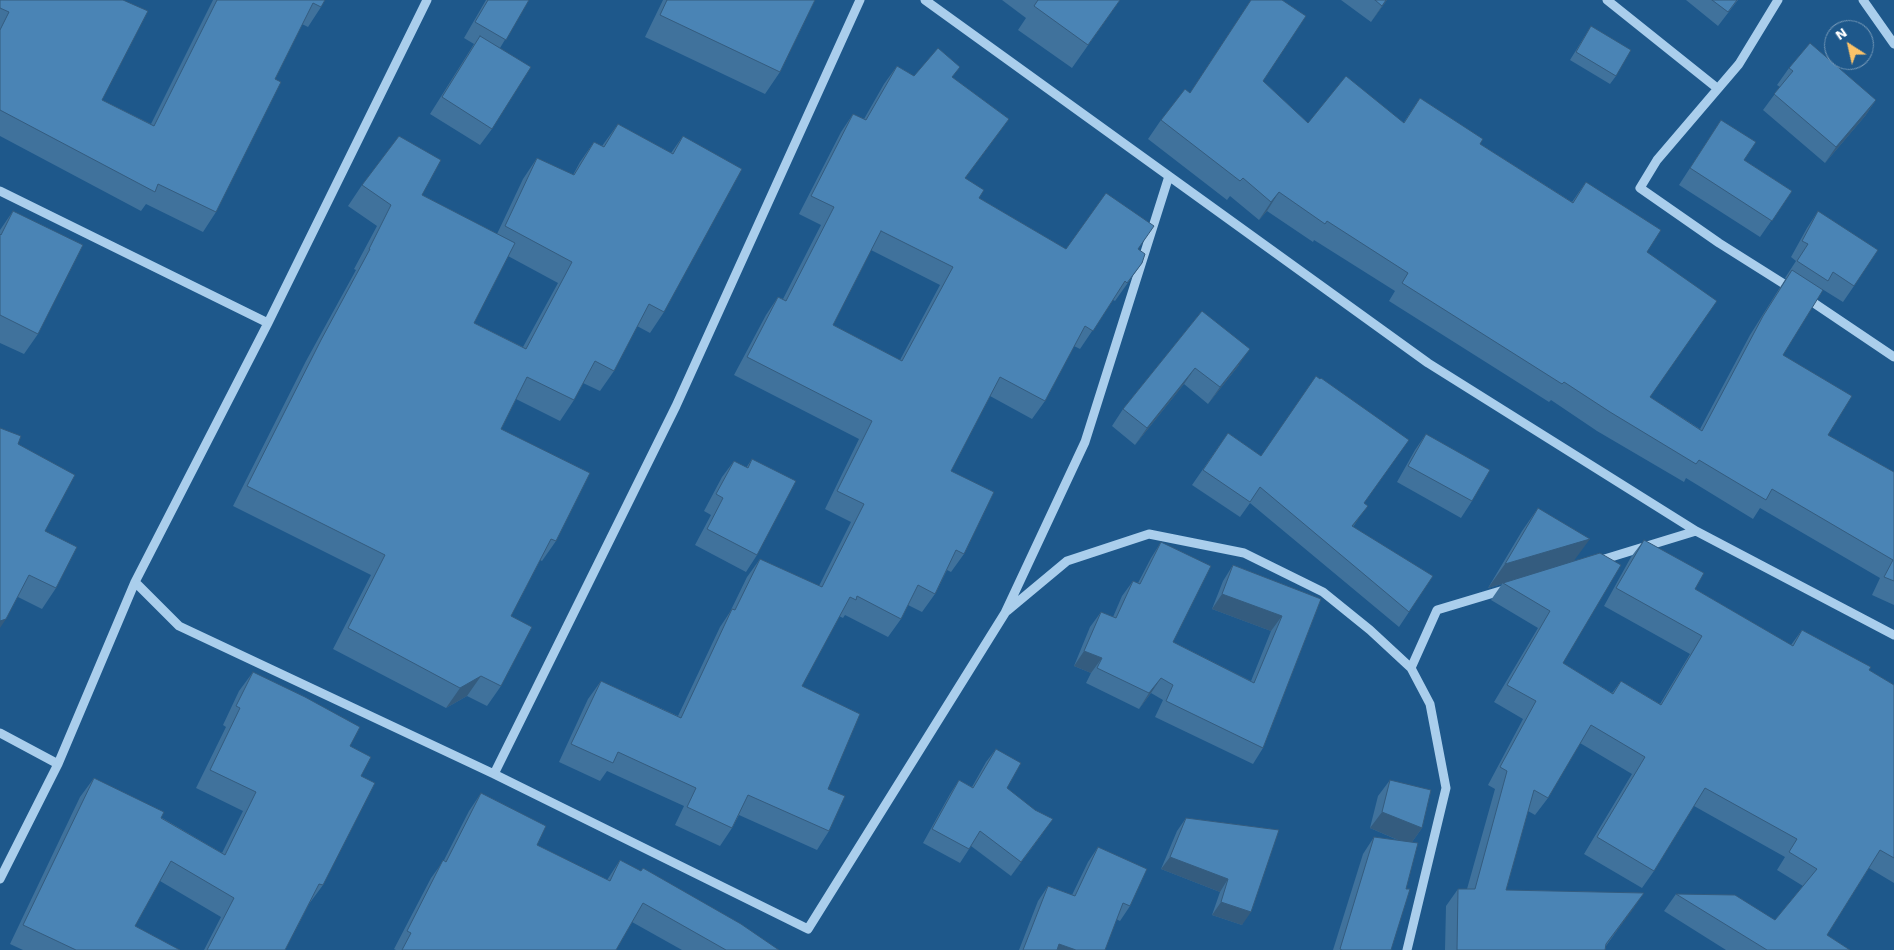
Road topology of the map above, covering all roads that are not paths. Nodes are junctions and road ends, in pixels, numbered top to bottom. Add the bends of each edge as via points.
1 (427, 0) edge
2 (860, 0) edge
3 (925, 0) edge
4 (1607, 0) edge
5 (1778, 0) edge
6 (1863, 0) edge
7 (1894, 44) edge
8 (1717, 88) junction
9 (1169, 176) junction
10 (0, 190) edge
11 (268, 323) junction
12 (1894, 357) edge
13 (1696, 531) junction
14 (1585, 565) edge
15 (135, 582) junction
16 (1520, 584) edge
17 (1005, 613) junction
18 (1894, 635) edge
19 (1411, 668) junction
20 (0, 733) edge
21 (58, 764) junction
22 (494, 774) junction
23 (0, 879) edge
24 (1407, 950) edge

1 - 11 street
2 - 22 street via 676,406
3 - 9 street
4 - 8 street
5 - 8 street via 1739,64
6 - 7 street
8 - 12 street via 1657,160 1640,188
9 - 13 street via 1428,363
9 - 17 street via 1085,442
10 - 11 street
11 - 15 street
13 - 14 street
13 - 18 street
15 - 21 street
15 - 22 street via 179,626
16 - 19 street via 1437,610
17 - 19 street via 1067,562 1149,534 1244,553 1323,592
17 - 22 street via 808,929
19 - 24 street via 1430,704 1446,788
20 - 21 street
21 - 23 street

